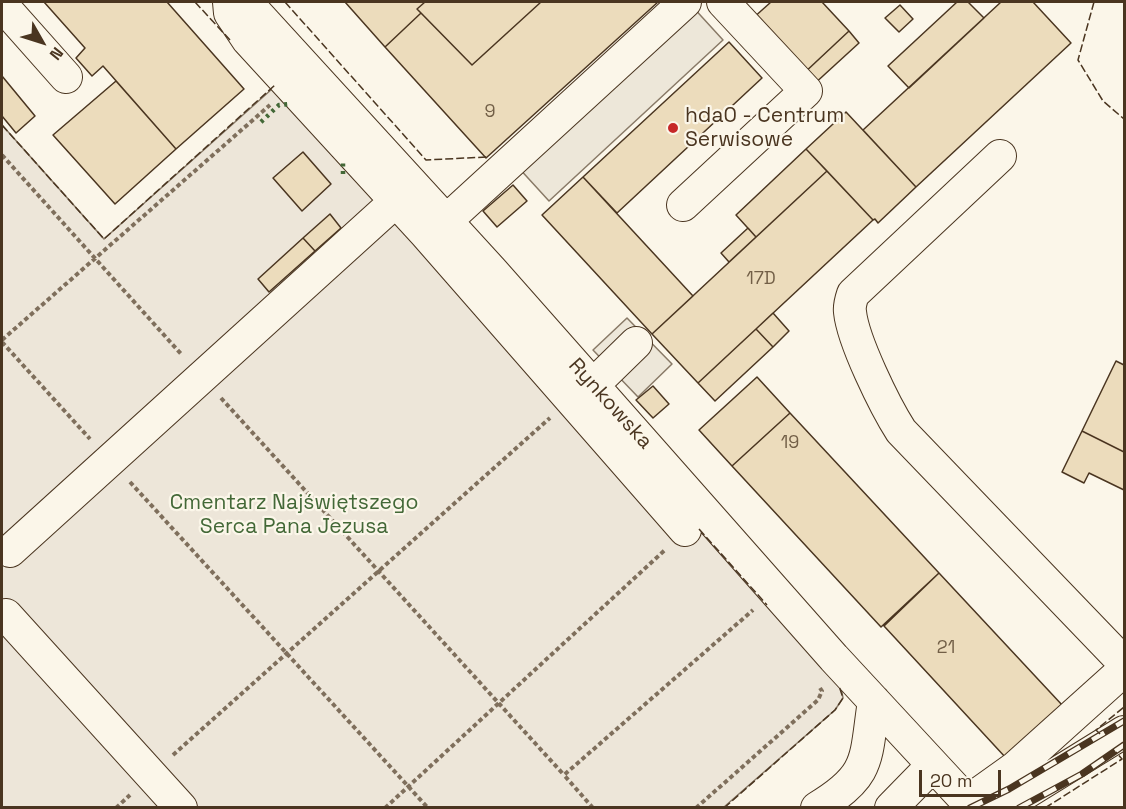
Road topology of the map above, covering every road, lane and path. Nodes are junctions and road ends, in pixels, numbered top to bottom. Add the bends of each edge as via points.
1 (229, 2) edge
2 (246, 2) edge
3 (686, 2) edge
4 (723, 2) edge
5 (2, 5) edge
6 (66, 77) dead end
7 (290, 86) junction
8 (2, 155) edge
9 (1000, 156) dead end
10 (396, 201) junction
11 (683, 205) dead end
12 (446, 221) junction
13 (94, 260) junction
14 (2, 341) edge
15 (636, 344) dead end
16 (202, 377) junction
17 (582, 392) junction
18 (111, 461) junction
19 (686, 530) joint
20 (10, 551) dead end
21 (377, 571) junction
22 (6, 615) dead end
23 (759, 617) dead end
24 (286, 653) junction
25 (1125, 663) edge
26 (1125, 670) edge
27 (817, 683) dead end
28 (874, 701) junction
29 (497, 702) junction
30 (1125, 732) edge
31 (933, 765) junction
32 (151, 775) junction
33 (564, 775) junction
34 (408, 786) junction
35 (970, 805) edge
36 (116, 807) edge
37 (181, 807) edge
38 (385, 807) edge
39 (428, 807) edge
40 (593, 807) edge
41 (696, 807) edge
42 (817, 807) edge
43 (891, 807) edge
44 (1001, 807) edge

1 - 7 street via 230,13 248,40
2 - 12 street, Rynkowska
3 - 12 street
4 - 11 street via 806,91
5 - 6 street
7 - 10 street
7 - 13 path
8 - 13 path
9 - 25 street via 853,294 849,309 852,325 888,411 901,431
10 - 16 street
10 - 17 street
12 - 17 street, Rynkowska
13 - 14 path
13 - 16 path
14 - 18 path
15 - 17 street
16 - 18 street
16 - 21 path
17 - 19 street
17 - 21 path
17 - 28 street, Rynkowska
18 - 20 street
18 - 24 path
19 - 29 path
21 - 24 path
21 - 29 path
22 - 32 street
23 - 33 path via 752,609
24 - 32 path
24 - 34 path
26 - 35 street
27 - 41 path via 822,691 818,700
28 - 31 street, Rynkowska
28 - 42 street via 866,758 859,775 840,794
29 - 33 path
29 - 34 path
30 - 44 street
31 - 35 street, Rynkowska
31 - 43 street
32 - 36 path
32 - 37 street
33 - 40 path
34 - 38 path
34 - 39 path

